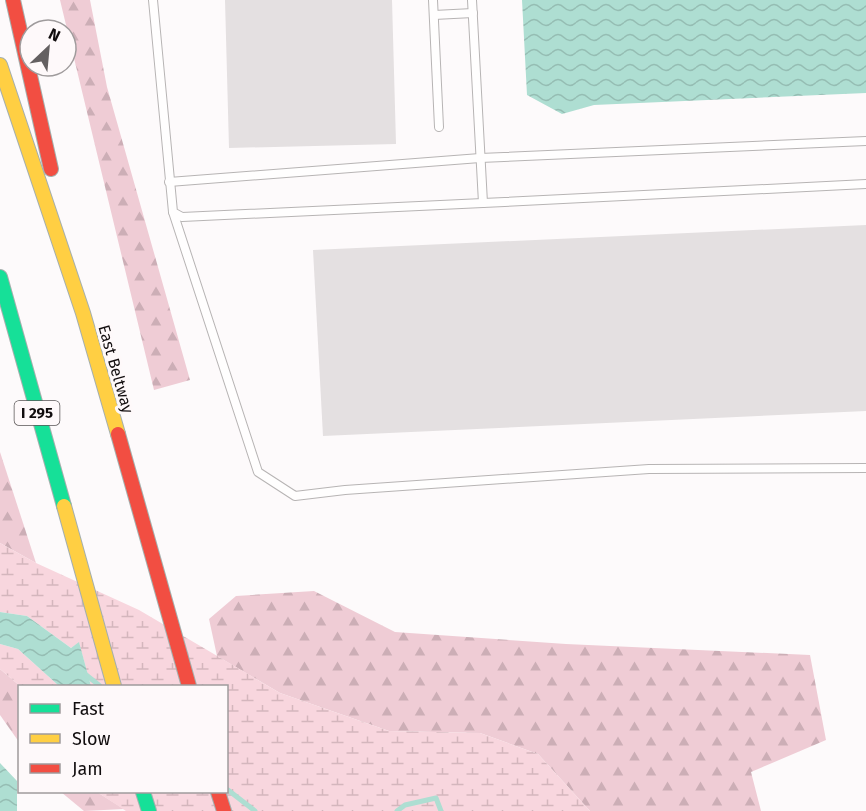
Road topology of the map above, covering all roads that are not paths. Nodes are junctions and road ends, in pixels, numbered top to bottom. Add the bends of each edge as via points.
1 (13, 0) edge
2 (153, 0) edge
3 (433, 0) edge
4 (472, 0) edge
5 (473, 13) junction
6 (434, 15) junction
7 (0, 65) edge
8 (439, 127) dead end
9 (866, 141) edge
10 (480, 158) junction
11 (170, 182) junction
12 (866, 184) edge
13 (483, 203) junction
14 (173, 212) junction
15 (0, 278) edge
16 (83, 313) junction
17 (866, 468) edge
18 (113, 685) edge
19 (188, 685) edge
20 (143, 793) edge
21 (218, 793) edge
22 (149, 811) edge
23 (224, 811) edge

1 - 16 highway
2 - 11 lane
3 - 6 lane
4 - 5 lane
5 - 6 lane
5 - 10 lane
6 - 8 lane
7 - 16 highway, East Beltway
9 - 10 lane
10 - 11 lane
10 - 13 lane
11 - 14 lane
12 - 13 lane
13 - 14 lane via 182,216
14 - 17 lane via 258,472 295,496 649,469
15 - 18 highway, I 295
16 - 19 highway, East Beltway
20 - 22 highway
21 - 23 highway

